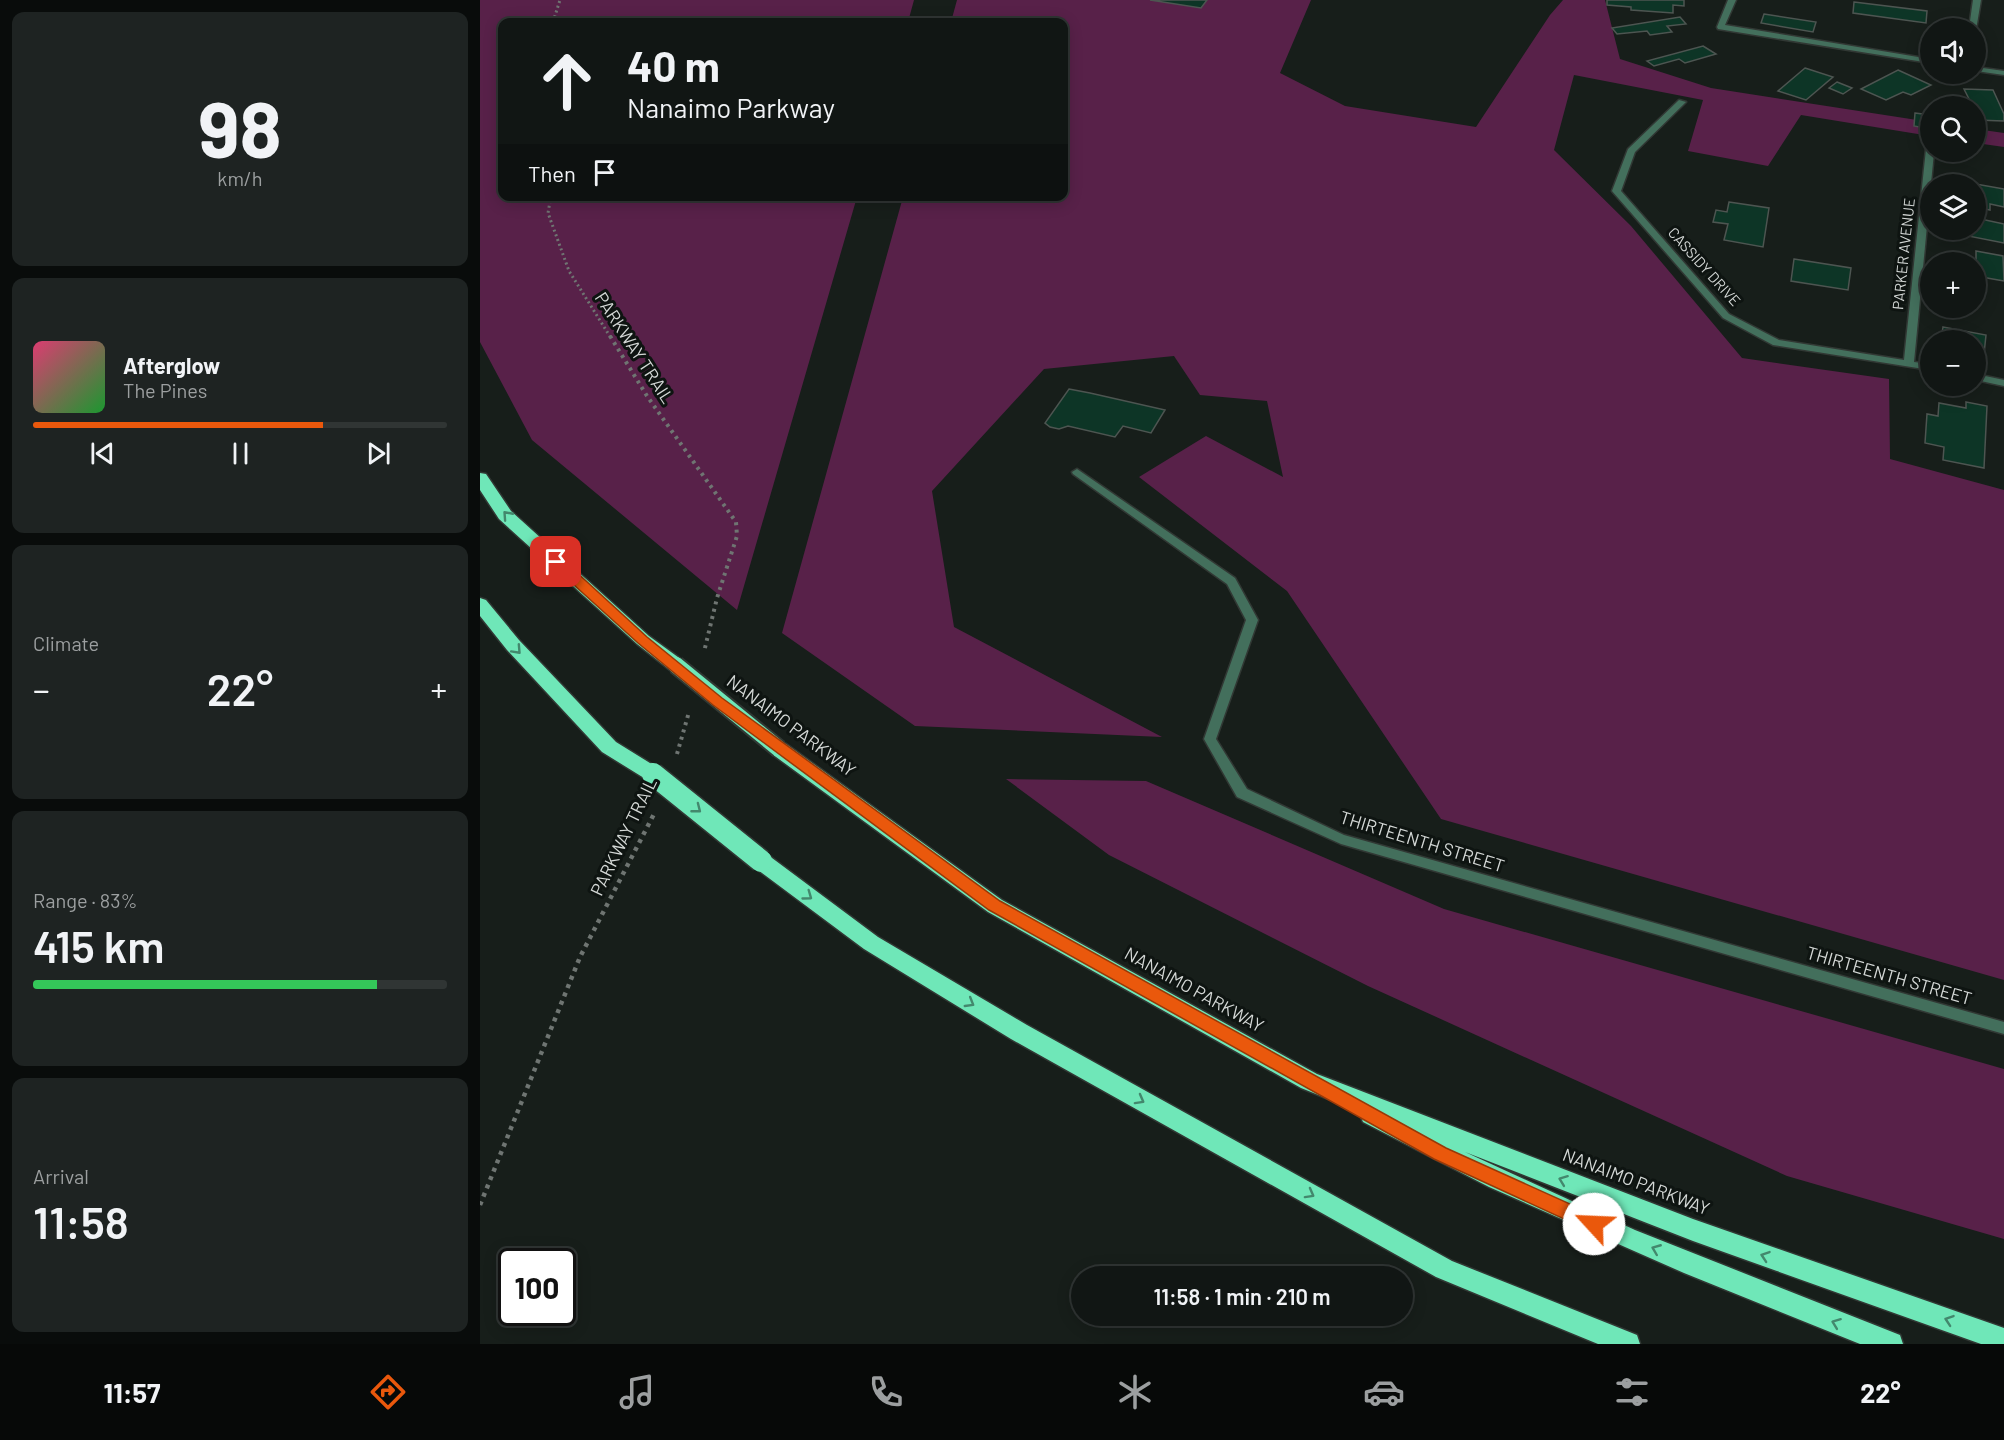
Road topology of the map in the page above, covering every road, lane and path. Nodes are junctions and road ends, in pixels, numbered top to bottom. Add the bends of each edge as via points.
1 (560, 0) edge
2 (1732, 0) edge
3 (1977, 0) edge
4 (554, 18) edge
5 (1974, 18) edge
6 (1920, 60) edge
7 (1986, 70) edge
8 (2004, 73) edge
9 (1682, 102) dead end
10 (1929, 162) edge
11 (550, 201) edge
12 (1909, 363) junction
13 (1920, 366) edge
14 (1986, 379) edge
15 (2004, 383) edge
16 (1077, 471) dead end
17 (480, 478) edge
18 (480, 604) edge
19 (704, 656) dead end
20 (689, 709) dead end
21 (674, 761) dead end
22 (656, 810) dead end
23 (2004, 1028) edge
24 (1308, 1081) junction
25 (480, 1205) edge
26 (2004, 1340) edge
27 (1628, 1344) edge
28 (1891, 1344) edge

1 - 4 path
2 - 6 street via 1721,27
3 - 5 street
7 - 8 street
9 - 12 street, CASSIDY DRIVE via 1631,151 1616,191 1726,316 1776,343
10 - 12 street, PARKER AVENUE
11 - 19 path, PARKWAY TRAIL via 548,213 569,271 647,396 736,522 737,536
12 - 13 street, CASSIDY DRIVE
14 - 15 street
16 - 23 street, THIRTEENTH STREET via 1231,581 1252,620 1210,739 1242,793 1341,839
24 -> 17 highway, NANAIMO PARKWAY, bridge via 994,906 778,748 643,640 505,514
18 -> 27 highway, bridge via 609,747 651,773 871,943 1029,1038 1444,1269
20 - 21 path, PARKWAY TRAIL
22 - 25 path, PARKWAY TRAIL via 580,957
26 -> 24 highway, NANAIMO PARKWAY via 1694,1230
28 -> 24 highway via 1594,1224 1440,1154

